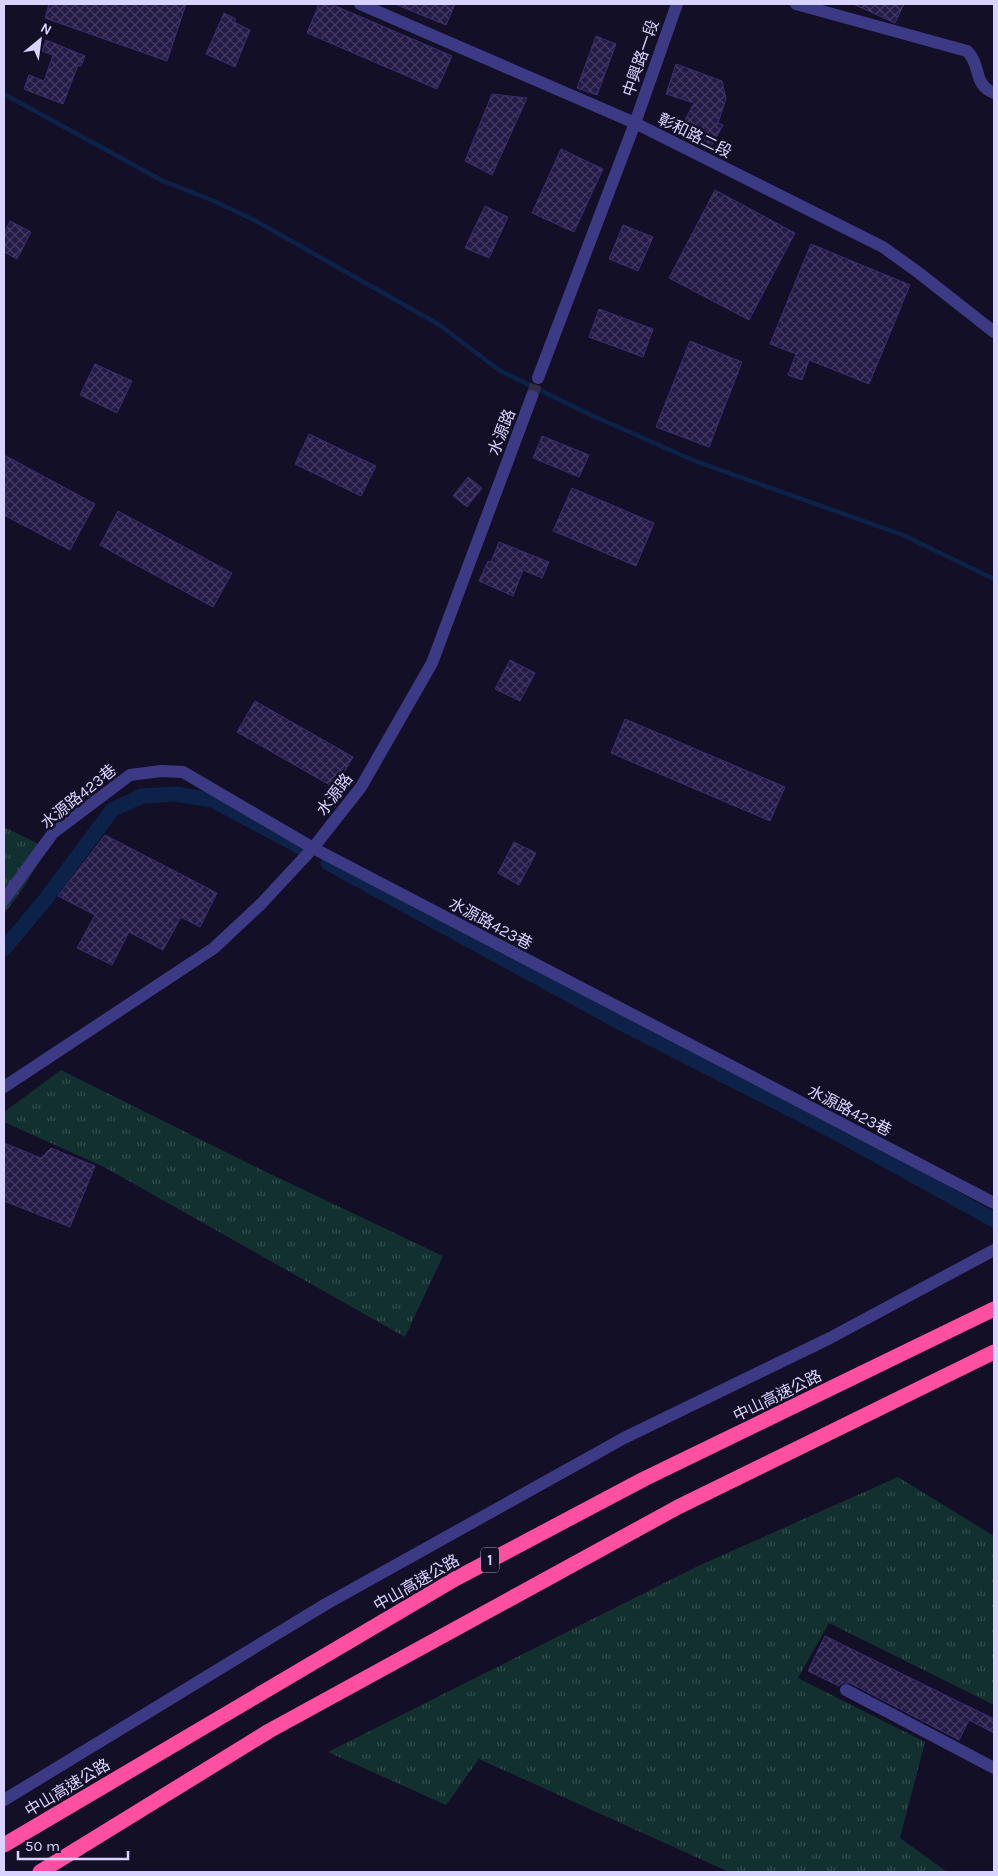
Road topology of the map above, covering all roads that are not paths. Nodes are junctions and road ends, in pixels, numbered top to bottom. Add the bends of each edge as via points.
1 (360, 4) edge
2 (677, 4) edge
3 (796, 4) edge
4 (994, 93) edge
5 (635, 123) junction
6 (994, 332) edge
7 (538, 378) tunnel mouth
8 (532, 396) tunnel mouth
9 (312, 848) junction
10 (4, 900) edge
11 (4, 1087) edge
12 (994, 1203) edge
13 (994, 1250) edge
14 (994, 1309) edge
15 (994, 1352) edge
16 (846, 1690) dead end
17 (994, 1768) edge
18 (4, 1800) edge
19 (4, 1845) edge
20 (40, 1872) edge

1 - 5 street, 彰和路二段
2 - 5 street, 中興路一段
3 - 4 street via 967,51 972,56 981,84
5 - 6 street, 彰和路二段 via 883,247
5 - 7 street
8 - 9 street, 水源路 via 432,663 361,787
9 - 10 street, 水源路423巷 via 183,772 130,775 53,833
9 - 11 street, 水源路 via 262,903 214,948
9 - 12 street, 水源路423巷
13 - 18 street via 830,1338 624,1438 326,1604
14 - 19 highway, 中山高速公路 / 1 via 644,1479 454,1579
15 - 20 highway via 669,1512 269,1731
16 - 17 street

